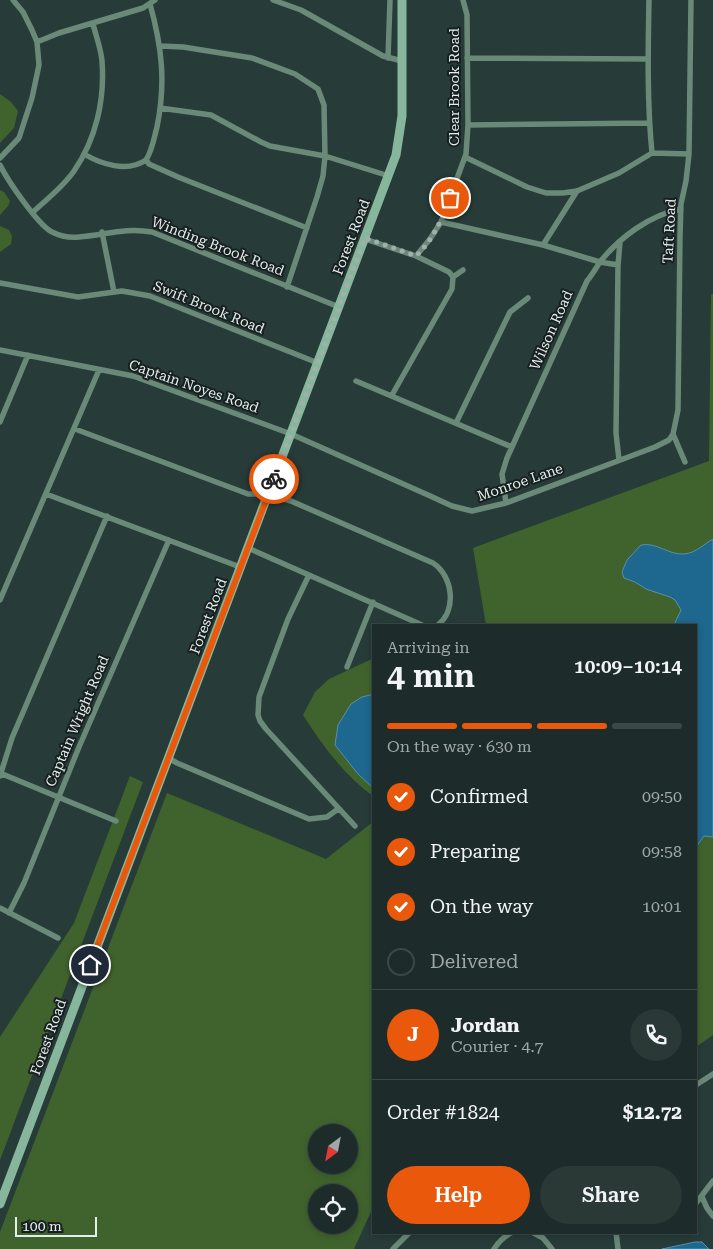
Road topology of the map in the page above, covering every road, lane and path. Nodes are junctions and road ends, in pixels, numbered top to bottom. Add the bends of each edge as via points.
1 (13, 0) edge
2 (273, 0) edge
3 (390, 0) edge
4 (402, 0) edge
5 (463, 0) edge
6 (649, 0) edge
7 (691, 0) edge
8 (152, 2) edge
9 (93, 24) junction
10 (36, 42) junction
11 (160, 46) junction
12 (388, 58) junction
13 (467, 58) junction
14 (648, 59) junction
15 (402, 61) junction
16 (160, 108) junction
17 (649, 122) junction
18 (468, 126) junction
19 (652, 153) junction
20 (84, 154) junction
21 (689, 154) junction
22 (325, 156) junction
23 (465, 157) junction
24 (0, 158) edge
25 (146, 160) junction
26 (0, 165) edge
27 (389, 176) junction
28 (577, 191) junction
29 (681, 209) junction
30 (34, 212) junction
31 (441, 222) junction
32 (307, 228) junction
33 (102, 232) junction
34 (365, 238) junction
35 (620, 242) junction
36 (544, 245) junction
37 (416, 256) junction
38 (600, 262) junction
39 (618, 265) junction
40 (463, 270) dead end
41 (453, 278) junction
42 (0, 283) edge
43 (287, 287) junction
44 (114, 292) junction
45 (528, 298) dead end
46 (338, 306) junction
47 (0, 350) edge
48 (28, 355) junction
49 (318, 363) junction
50 (99, 370) junction
51 (356, 381) dead end
52 (392, 395) junction
53 (0, 422) edge
54 (456, 423) junction
55 (75, 429) junction
56 (291, 434) junction
57 (674, 434) junction
58 (512, 447) junction
59 (620, 460) junction
60 (685, 462) dead end
61 (46, 494) junction
62 (268, 494) junction
63 (506, 503) junction
64 (107, 516) junction
65 (169, 540) junction
66 (248, 548) junction
67 (240, 567) junction
68 (309, 575) junction
69 (0, 600) edge
70 (373, 602) junction
71 (420, 624) edge
72 (439, 624) edge
73 (348, 667) dead end
74 (168, 758) junction
75 (0, 774) edge
76 (58, 796) junction
77 (338, 809) junction
78 (116, 821) dead end
79 (355, 826) dead end
80 (0, 908) edge
81 (9, 913) junction
82 (58, 938) dead end
83 (713, 1074) edge
84 (697, 1085) edge
85 (713, 1181) edge
86 (702, 1197) junction
87 (697, 1202) edge
88 (0, 1204) edge
89 (713, 1216) edge
90 (408, 1234) edge
91 (509, 1234) edge
92 (536, 1234) edge
93 (616, 1234) edge
94 (393, 1249) edge
95 (494, 1249) edge
96 (552, 1249) edge
97 (618, 1249) edge

1 - 10 street via 23,12
2 - 12 street via 301,10
3 - 12 street
4 - 15 main road, Forest Road
5 - 13 street, Clear Brook Road
6 - 14 street
7 - 21 street, Taft Road
8 - 9 street
8 - 11 street
9 - 10 street
9 - 20 street via 102,60 101,100 96,126
10 - 24 street via 39,65 22,131 17,142
11 - 16 street via 163,79
11 - 22 street via 252,58 308,82 322,96
12 - 15 street
13 - 14 street
13 - 18 street, Clear Brook Road
14 - 17 street
15 - 27 main road, Forest Road via 401,130
16 - 22 street via 211,115 270,146
16 - 25 street
17 - 18 street
17 - 19 street
18 - 23 street, Clear Brook Road
19 - 21 street
19 - 28 street via 619,173
20 - 25 street via 100,163 116,166 131,166
20 - 30 street via 66,180
21 - 29 street, Taft Road
22 - 27 street
22 - 32 street
23 - 28 street via 538,191 563,194
23 - 31 street, Clear Brook Road
25 - 32 street via 178,177
26 - 30 street, Winding Brook Road
27 - 34 main road, Forest Road
28 - 36 street
29 - 35 street, Wilson Road via 667,212 635,229
29 - 57 street, Taft Road via 678,410
30 - 33 street, Winding Brook Road via 48,230 60,235 78,237
31 - 36 street
31 - 37 street, Clear Brook Road
32 - 43 street
33 - 43 street, Winding Brook Road via 133,229 152,232
33 - 44 street
34 - 37 street
34 - 46 main road, Forest Road
35 - 38 street, Wilson Road
35 - 39 street
36 - 38 street
37 - 41 street via 449,272
38 - 39 street
38 - 58 street, Wilson Road via 587,281
39 - 59 street via 616,433
40 - 41 street
41 - 52 street via 452,289
42 - 44 street, Swift Brook Road via 78,297
43 - 46 street, Winding Brook Road
44 - 49 street, Swift Brook Road via 150,296
45 - 54 street via 510,312
46 - 49 main road, Forest Road
47 - 48 street, Captain Noyes Road
48 - 50 street, Captain Noyes Road
48 - 53 street
49 - 56 main road, Forest Road
50 - 55 street
50 - 56 street, Captain Noyes Road via 133,376
51 - 52 street
52 - 54 street
54 - 58 street
55 - 61 street
55 - 62 street via 248,494
56 - 62 main road, Forest Road
56 - 63 street, Monroe Lane via 458,508 472,512
57 - 59 street, Monroe Lane via 666,442
57 - 60 street
58 - 63 street, Wilson Road via 502,474
59 - 63 street, Monroe Lane
61 - 64 street
61 - 69 street
62 - 66 main road, Forest Road
62 - 72 street via 438,566 443,572 451,603 448,614
64 - 65 street
64 - 75 street via 12,738
65 - 67 street
65 - 76 street, Captain Wright Road
66 - 67 main road, Forest Road
66 - 68 street
67 - 74 main road, Forest Road
68 - 70 street
68 - 77 street via 288,619 260,697 258,715 266,729
70 - 71 street
70 - 73 street
74 - 77 street via 309,819 327,817
74 - 88 main road, Forest Road
75 - 76 street
76 - 78 street
76 - 81 street, Captain Wright Road
77 - 79 street
80 - 81 street
81 - 82 street
83 - 84 street
85 - 86 street
86 - 87 street
86 - 89 street
90 - 94 street
91 - 95 street
92 - 96 street
93 - 97 street

